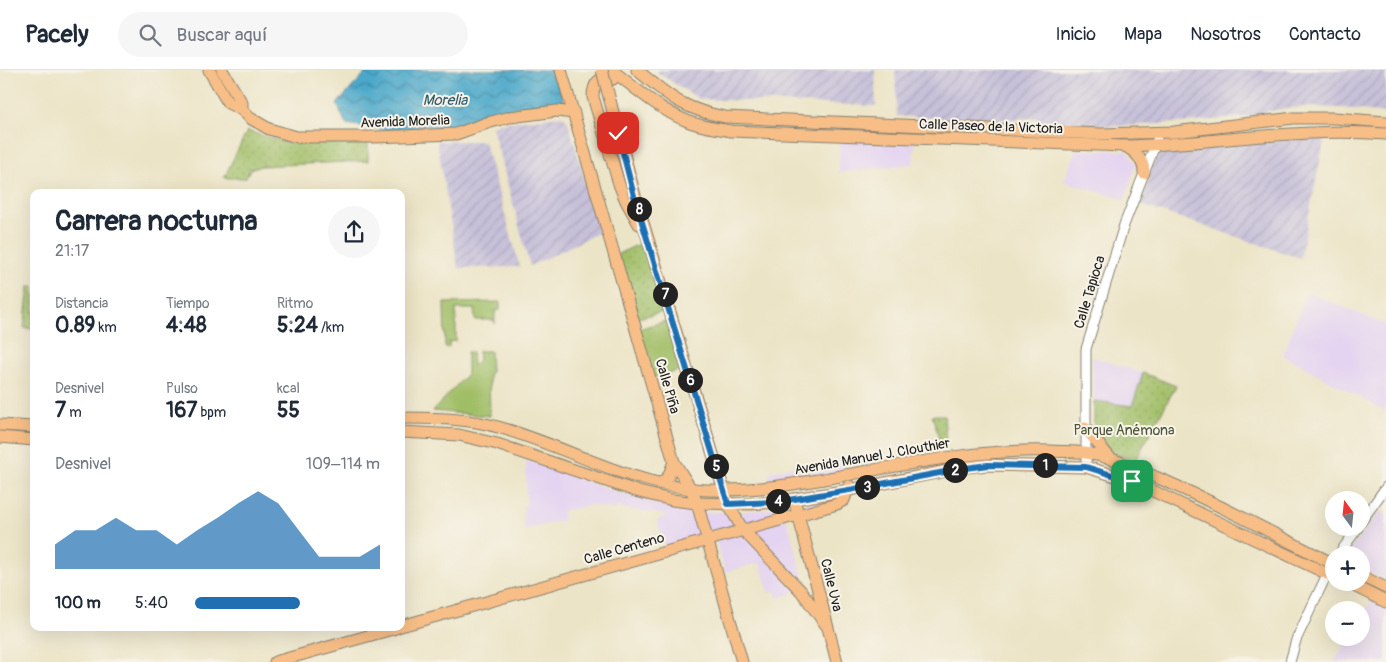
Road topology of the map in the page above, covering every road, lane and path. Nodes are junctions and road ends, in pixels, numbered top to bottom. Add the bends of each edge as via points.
1 (209, 70) edge
2 (222, 70) edge
3 (561, 70) edge
4 (602, 70) edge
5 (612, 70) edge
6 (637, 70) edge
7 (630, 84) junction
8 (242, 110) junction
9 (574, 113) junction
10 (1386, 122) edge
11 (905, 125) junction
12 (1040, 131) junction
13 (1158, 132) junction
14 (1386, 134) edge
15 (860, 136) junction
16 (989, 141) junction
17 (1155, 145) junction
18 (1125, 146) junction
19 (1144, 173) junction
20 (646, 233) junction
21 (405, 418) edge
22 (0, 424) edge
23 (30, 427) edge
24 (1085, 428) junction
25 (405, 432) edge
26 (0, 438) edge
27 (30, 440) edge
28 (1086, 453) junction
29 (1113, 460) junction
30 (674, 462) junction
31 (1086, 467) junction
32 (851, 474) junction
33 (661, 483) junction
34 (674, 486) junction
35 (1386, 487) edge
36 (691, 488) junction
37 (849, 490) junction
38 (639, 492) junction
39 (726, 497) junction
40 (794, 499) junction
41 (697, 503) junction
42 (1370, 509) edge
43 (798, 515) junction
44 (743, 530) junction
45 (708, 539) junction
46 (1325, 562) edge
47 (1325, 563) edge
48 (816, 580) junction
49 (1370, 580) edge
50 (1325, 582) edge
51 (1386, 588) edge
52 (1364, 591) edge
53 (801, 592) junction
54 (1386, 602) edge
55 (405, 625) edge
56 (826, 625) junction
57 (386, 631) edge
58 (288, 660) edge
59 (275, 662) edge
60 (742, 662) edge
61 (837, 662) edge
62 (1290, 662) edge

1 - 8 main road, Avenida Morelia via 228,103
2 - 8 main road via 242,103
3 - 9 main road, Calle Piña
4 - 20 main road, Calle Piña, bridge
5 - 7 main road, Calle Paseo de la Victoria
6 - 11 main road, Calle Paseo de la Victoria via 673,99 724,117
7 - 15 main road, Calle Paseo de la Victoria via 671,112 708,127 730,131
7 - 20 main road via 609,77 601,78 594,88 594,97 626,201
8 - 9 main road, Avenida Morelia via 269,129 297,137 456,134 510,117 557,110
9 - 30 main road, Calle Piña
10 - 13 main road, Calle Paseo de la Victoria via 1294,118
11 - 12 main road, Calle Paseo de la Victoria
11 - 15 main road via 869,129
12 - 13 main road, Calle Paseo de la Victoria
12 - 16 main road via 1031,138 1002,137
13 - 17 street, Calle Tapioca
14 - 17 main road, Calle Paseo de la Victoria via 1332,131
15 - 16 main road, Calle Paseo de la Victoria
16 - 18 main road, Calle Paseo de la Victoria
17 - 18 main road, Calle Paseo de la Victoria
17 - 19 street, Calle Tapioca
18 - 19 main road via 1137,155 1144,166
19 - 24 street, Calle Tapioca via 1124,225 1086,348
20 - 39 main road, Calle Piña
21 - 33 main road, Avenida Manuel J. Clouthier via 468,420 496,426
22 - 23 main road
24 - 28 street, Calle Tapioca
24 - 29 main road
25 - 38 main road, Avenida Manuel J. Clouthier via 459,435 497,444
26 - 27 main road
28 - 29 main road, Avenida Manuel J. Clouthier
28 - 31 street, Calle Tapioca
28 - 32 main road, Avenida Manuel J. Clouthier via 973,453
29 - 46 main road, Avenida Manuel J. Clouthier via 1211,501
30 - 33 main road via 668,477
30 - 36 main road, Calle Piña
31 - 37 main road, Avenida Manuel J. Clouthier via 988,465
31 - 47 main road, Avenida Manuel J. Clouthier via 1132,481
32 - 37 main road
32 - 39 main road, Avenida Manuel J. Clouthier via 773,492
33 - 34 main road, Avenida Manuel J. Clouthier
34 - 36 main road, Avenida Manuel J. Clouthier
34 - 38 main road via 666,493
35 - 42 street
36 - 39 main road, Avenida Manuel J. Clouthier
36 - 41 main road, Calle Piña
37 - 40 main road, Avenida Manuel J. Clouthier
37 - 43 main road, Calle Centeno via 841,502
38 - 41 main road, Avenida Manuel J. Clouthier
39 - 40 main road, Avenida Manuel J. Clouthier via 752,504
39 - 41 main road, Avenida Manuel J. Clouthier
39 - 44 main road, Calle Piña
40 - 43 main road, Calle Uva
41 - 45 main road, Calle Piña
43 - 44 main road, Calle Centeno
43 - 48 main road, Calle Uva
44 - 45 main road, Calle Centeno
44 - 53 main road, Calle Piña
45 - 55 main road, Calle Centeno
45 - 60 main road, Calle Piña
48 - 53 main road
48 - 56 main road, Calle Uva
49 - 51 main road
50 - 62 street via 1296,640
52 - 54 main road
53 - 56 main road, Calle Piña
56 - 61 main road, Calle Uva
57 - 58 main road
58 - 59 main road

